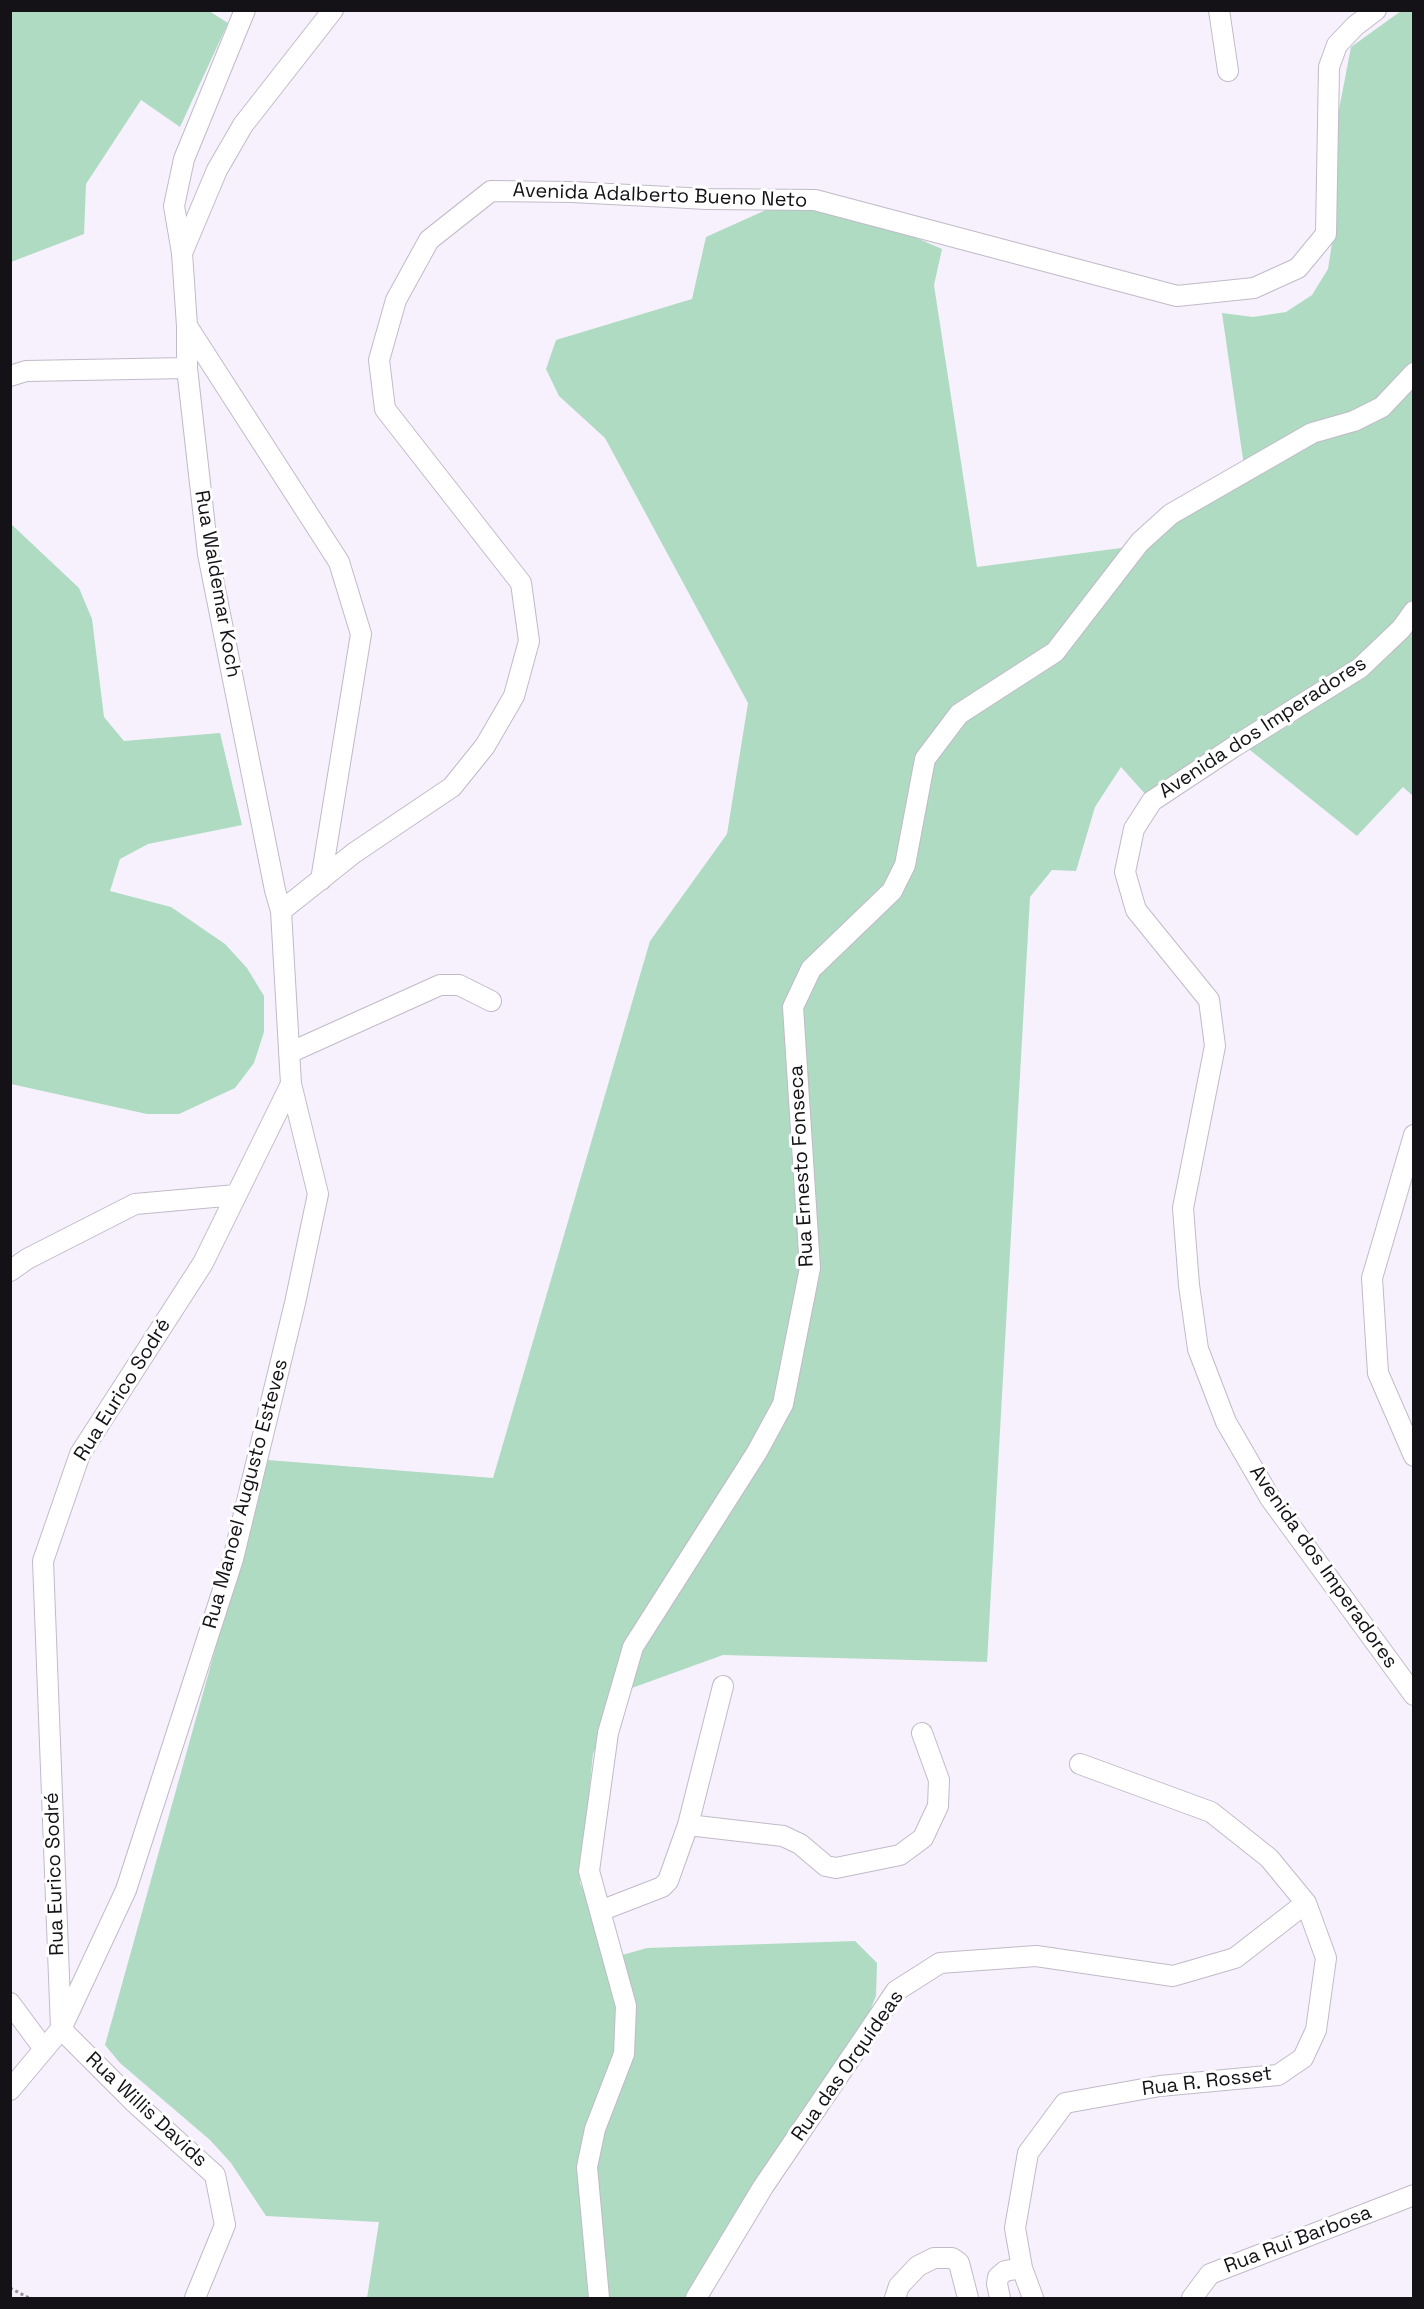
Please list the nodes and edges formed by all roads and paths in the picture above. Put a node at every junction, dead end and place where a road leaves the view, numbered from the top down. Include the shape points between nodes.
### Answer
1 (245, 10) edge
2 (333, 10) edge
3 (1219, 10) edge
4 (1376, 10) edge
5 (1228, 71) dead end
6 (182, 253) junction
7 (187, 326) junction
8 (187, 368) junction
9 (1413, 373) edge
10 (10, 376) edge
11 (1413, 611) edge
12 (321, 880) junction
13 (281, 911) junction
14 (491, 1001) dead end
15 (289, 1053) junction
16 (291, 1084) junction
17 (1413, 1136) edge
18 (236, 1195) junction
19 (10, 1271) edge
20 (1413, 1456) edge
21 (723, 1686) dead end
22 (1413, 1695) edge
23 (922, 1733) dead end
24 (1080, 1764) dead end
25 (688, 1825) junction
26 (1306, 1903) junction
27 (600, 1911) junction
28 (10, 2003) edge
29 (61, 2029) junction
30 (44, 2049) junction
31 (10, 2090) edge
32 (1413, 2195) edge
33 (1022, 2268) junction
34 (10, 2288) edge
35 (29, 2298) edge
36 (195, 2298) edge
37 (600, 2298) edge
38 (696, 2298) edge
39 (895, 2298) edge
40 (969, 2298) edge
41 (1000, 2298) edge
42 (1033, 2298) edge
43 (1192, 2298) edge

1 - 6 street, Rua Waldemar Koch via 184,159 174,206
2 - 6 street via 243,125 217,171
3 - 5 street
4 - 12 street, Avenida Adalberto Bueno Neto via 1337,45 1329,67 1326,234 1298,268 1254,288 1177,296 815,200 491,191 429,240 396,300 379,360 385,409 521,583 529,641 514,696 485,746 452,787
6 - 7 street, Rua Waldemar Koch
7 - 8 street, Rua Waldemar Koch
7 - 12 street via 339,562 361,634
8 - 10 street via 26,371
8 - 13 street, Rua Waldemar Koch via 208,554
9 - 27 street, Rua Ernesto Fonseca via 1382,407 1354,421 1312,433 1171,514 1140,542 1055,652 959,714 925,759 905,865 892,891 811,969 793,1008 810,1268 783,1404 757,1452 633,1647 608,1733 589,1871
11 - 22 street, Avenida dos Imperadores via 1401,630 1360,668 1152,801 1134,829 1125,872 1136,910 1209,1000 1215,1046 1183,1208 1198,1349 1226,1422 1270,1498
12 - 13 street, Avenida Adalberto Bueno Neto
13 - 15 street
14 - 15 street via 459,985 440,985
15 - 16 street
16 - 18 street, Rua Eurico Sodré
16 - 29 street, Rua Manoel Augusto Esteves via 318,1194 233,1559 126,1890
17 - 20 street via 1372,1278 1378,1372
18 - 19 street via 135,1204
18 - 29 street, Rua Eurico Sodré via 203,1263 80,1454 43,1561
21 - 25 street
23 - 25 street via 939,1780 938,1806 923,1838 900,1855 836,1868 826,1866 800,1844 783,1836
24 - 26 street, Rua R. Rosset via 1211,1812 1269,1858
25 - 27 street via 663,1887
26 - 33 street, Rua R. Rosset via 1326,1958 1316,2030 1303,2058 1278,2075 1160,2086 1065,2103 1028,2153 1015,2228
26 - 38 street, Rua das Orquídeas via 1235,1958 1173,1976 1035,1956 940,1963 922,1974 896,1991 763,2187
27 - 37 street, Rua Ernesto Fonseca via 626,2006 624,2054 595,2129 587,2167
28 - 30 street
29 - 30 street
29 - 36 street, Rua Willis Davids via 215,2175 225,2225
30 - 31 street
32 - 43 street, Rua Rui Barbosa via 1210,2274
33 - 41 street via 1005,2271 998,2277
33 - 42 street, Rua R. Rosset
34 - 35 path
39 - 40 street via 899,2286 918,2266 934,2258 952,2258 959,2263

